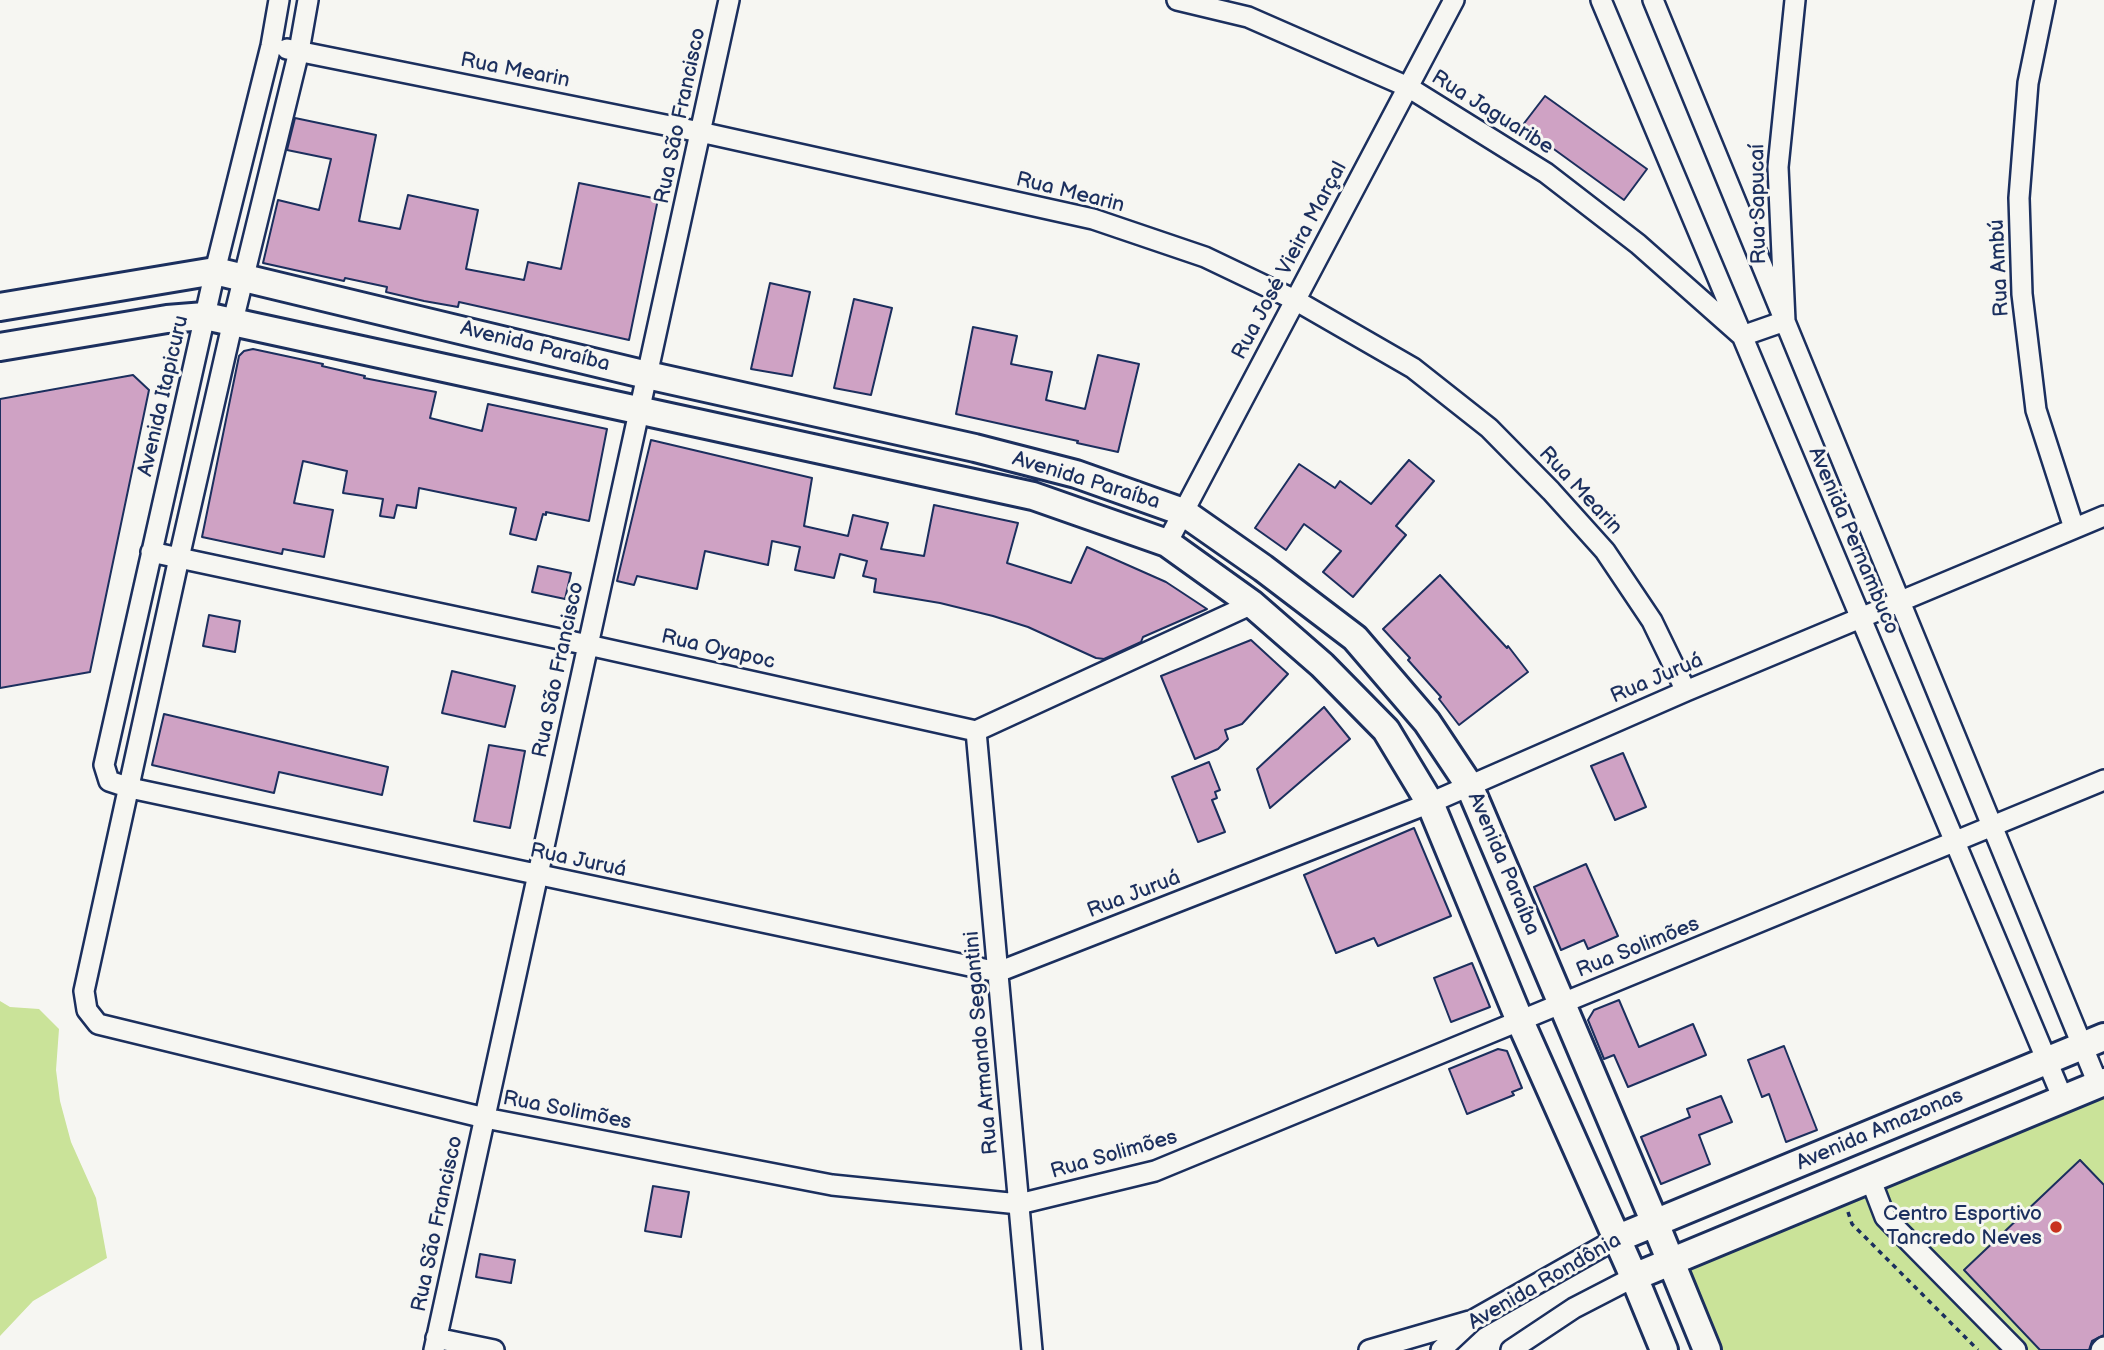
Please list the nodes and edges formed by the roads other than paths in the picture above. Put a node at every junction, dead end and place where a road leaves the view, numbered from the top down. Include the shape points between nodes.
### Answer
1 (279, 0) edge
2 (308, 0) edge
3 (729, 0) edge
4 (1177, 0) edge
5 (1454, 0) edge
6 (1601, 0) edge
7 (1653, 0) edge
8 (1795, 0) edge
9 (2045, 0) edge
10 (271, 46) junction
11 (299, 51) junction
12 (1408, 87) junction
13 (701, 132) junction
14 (215, 271) junction
15 (245, 276) junction
16 (1296, 300) junction
17 (0, 307) edge
18 (205, 316) junction
19 (233, 321) junction
20 (1785, 321) junction
21 (1742, 337) junction
22 (0, 347) edge
23 (648, 375) junction
24 (639, 411) junction
25 (941, 440) junction
26 (934, 474) junction
27 (1183, 512) junction
28 (2104, 516) edge
29 (2074, 528) junction
30 (1167, 543) junction
31 (151, 552) junction
32 (179, 558) junction
33 (1900, 602) junction
34 (1252, 604) junction
35 (1861, 618) junction
36 (588, 645) junction
37 (1686, 691) junction
38 (976, 731) junction
39 (2104, 780) edge
40 (1469, 785) junction
41 (130, 788) junction
42 (1430, 803) junction
43 (1992, 826) junction
44 (1955, 842) junction
45 (538, 876) junction
46 (998, 972) junction
47 (1563, 1004) junction
48 (1520, 1021) junction
49 (2093, 1041) edge
50 (2047, 1060) junction
51 (2101, 1083) edge
52 (2063, 1099) junction
53 (485, 1118) junction
54 (1870, 1178) junction
55 (1019, 1204) junction
56 (1655, 1223) junction
57 (1616, 1238) junction
58 (1670, 1261) junction
59 (1634, 1277) junction
60 (1473, 1320) junction
61 (435, 1344) edge
62 (494, 1350) edge
63 (1032, 1350) edge
64 (1369, 1350) edge
65 (1441, 1350) edge
66 (1511, 1350) edge
67 (1664, 1350) edge
68 (1707, 1350) edge
69 (2015, 1350) edge

1 - 10 street, Avenida Itapicuru
2 - 11 street
3 - 13 street, Rua São Francisco
4 - 12 street, Rua Jaguaribe via 1248,17
5 - 12 street, Rua José Vieira Marçal
6 - 21 street, Avenida Pernambuco
7 - 20 street, Avenida Pernambuco
8 - 20 street, Rua Sapucaí via 1778,167
9 - 29 street, Rua Ambú via 2028,83 2019,198 2022,294 2036,410
10 - 11 street, Rua Mearin
10 - 14 street, Avenida Itapicuru
11 - 13 street, Rua Mearin
11 - 15 street
12 - 16 street, Rua José Vieira Marçal
12 - 21 street, Rua Jaguaribe via 1546,173 1638,244
13 - 16 street, Rua Mearin via 1093,219 1205,257
13 - 23 street, Rua São Francisco
14 - 15 main road, Avenida Paraíba
14 - 17 main road, Avenida Paraíba
14 - 18 street, Avenida Itapicuru
15 - 19 street
15 - 23 main road, Avenida Paraíba
16 - 27 street, Rua José Vieira Marçal
16 - 37 street, Rua Mearin via 1413,368 1489,428 1605,551 1652,621
18 - 19 main road, Avenida Paraíba
18 - 22 main road, Avenida Paraíba
18 - 31 street, Avenida Itapicuru
19 - 24 main road, Avenida Paraíba
19 - 32 street
20 - 21 street
20 - 33 street, Avenida Pernambuco
21 - 35 street, Avenida Pernambuco
23 - 24 street, Rua São Francisco
23 - 25 main road, Avenida Paraíba
24 - 26 main road, Avenida Paraíba
24 - 36 street, Rua São Francisco
25 - 26 main road
25 - 27 main road, Avenida Paraíba via 1076,474
26 - 30 main road, Avenida Paraíba via 1033,496
27 - 30 street, Rua José Vieira Marçal
27 - 40 main road, Avenida Paraíba via 1355,638 1427,722
28 - 29 street, Rua Juruá
29 - 33 street, Rua Juruá
30 - 34 main road, Avenida Paraíba
31 - 32 street, Rua Oyapoc
31 - 41 street, Avenida Itapicuru via 104,765 109,780
32 - 36 street, Rua Oyapoc
32 - 41 street
33 - 35 street, Rua Juruá
33 - 43 street, Avenida Pernambuco
34 - 38 street
34 - 42 main road, Avenida Paraíba via 1322,665 1386,730
35 - 37 street, Rua Juruá
35 - 44 street, Avenida Pernambuco
36 - 38 street, Rua Oyapoc
36 - 45 street, Rua São Francisco
37 - 40 street, Rua Juruá
38 - 46 street, Rua Armando Segantini
39 - 43 street, Rua Solimões
40 - 42 street, Rua Juruá
40 - 47 main road, Avenida Paraíba
41 - 45 street, Rua Juruá
41 - 53 street, Rua Solimões via 84,991 87,1010 98,1024
42 - 46 street, Rua Juruá
42 - 48 main road, Avenida Paraíba
43 - 44 street, Rua Solimões
43 - 49 street, Avenida Pernambuco
44 - 47 street, Rua Solimões
44 - 50 street, Avenida Pernambuco
45 - 46 street, Rua Juruá
45 - 53 street, Rua São Francisco
46 - 55 street, Rua Armando Segantini
47 - 48 street, Rua Solimões
47 - 56 main road, Avenida Paraíba
48 - 55 street, Rua Solimões via 1155,1171
48 - 57 main road, Avenida Paraíba
49 - 50 main road, Avenida Amazonas
49 - 51 street, Avenida Pernambuco
50 - 52 street, Avenida Pernambuco
50 - 56 main road, Avenida Amazonas
51 - 52 main road, Avenida Amazonas
52 - 54 main road, Avenida Amazonas
53 - 55 street, Rua Solimões via 832,1185
53 - 61 street, Rua São Francisco
54 - 58 main road, Avenida Amazonas
54 - 69 street via 1885,1217
55 - 63 street, Rua Armando Segantini
56 - 57 main road, Avenida Rondônia
56 - 58 main road, Avenida Paraíba
57 - 59 main road, Avenida Paraíba
57 - 60 street, Avenida Rondônia
58 - 59 main road, Avenida Rondônia
58 - 68 main road, Avenida Paraíba
59 - 66 street, Avenida Rondônia via 1574,1308
59 - 67 main road, Avenida Paraíba
60 - 64 street
60 - 65 street, Avenida Rondônia
61 - 62 street

